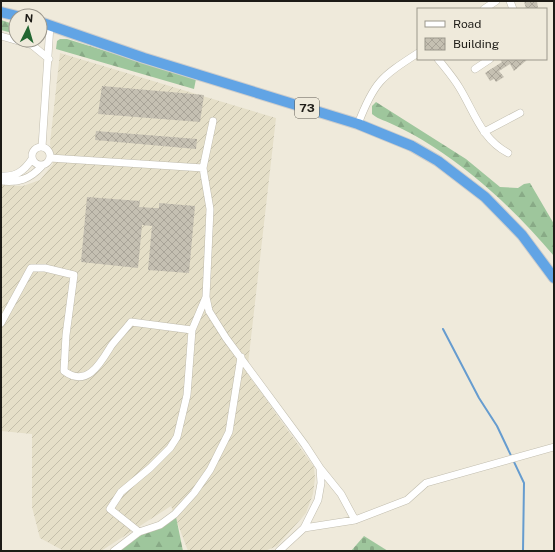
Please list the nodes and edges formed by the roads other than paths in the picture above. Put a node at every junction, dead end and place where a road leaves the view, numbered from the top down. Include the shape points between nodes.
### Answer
1 (496, 1) edge
2 (486, 8) edge
3 (48, 25) edge
4 (1, 36) edge
5 (48, 48) edge
6 (417, 54) edge
7 (49, 59) junction
8 (439, 60) edge
9 (488, 60) edge
10 (475, 68) dead end
11 (520, 114) dead end
12 (212, 121) dead end
13 (358, 124) junction
14 (484, 132) junction
15 (42, 147) junction
16 (508, 153) dead end
17 (50, 158) junction
18 (32, 159) junction
19 (42, 166) junction
20 (203, 168) junction
21 (1, 176) edge
22 (1, 181) edge
23 (538, 256) junction
24 (554, 278) edge
25 (554, 283) edge
26 (206, 297) junction
27 (1, 323) edge
28 (192, 330) junction
29 (241, 357) junction
30 (554, 447) edge
31 (320, 468) junction
32 (355, 520) junction
33 (304, 528) junction
34 (139, 532) junction
35 (114, 551) edge
36 (279, 551) edge

1 - 2 street
3 - 13 highway, 73 via 144,58
4 - 7 street via 32,45
5 - 7 street
6 - 13 street via 380,81 370,95
7 - 15 street
8 - 14 street via 458,86
9 - 10 street
11 - 14 street
12 - 20 street
13 - 23 highway, 73 via 412,146 449,169 505,217
14 - 16 street via 493,144
15 - 17 street via 49,152
15 - 18 street via 34,150
17 - 19 street via 47,164
17 - 20 street
18 - 19 street via 35,164
18 - 21 street via 26,168 17,174
19 - 22 street via 22,180
20 - 26 street via 210,209
23 - 24 highway, 73
23 - 25 highway, 73
26 - 28 street
26 - 29 street via 214,320
27 - 28 street via 31,268 44,268 74,275 64,364 64,371 70,375 82,377 93,371 131,322
28 - 34 street via 187,395 177,437 150,468 121,492 110,509
29 - 31 street
29 - 34 street via 229,432 210,470 175,514 160,525
30 - 32 street via 426,483 406,500
31 - 32 street via 341,494
31 - 33 street via 318,500
32 - 33 street
33 - 36 street
34 - 35 street

